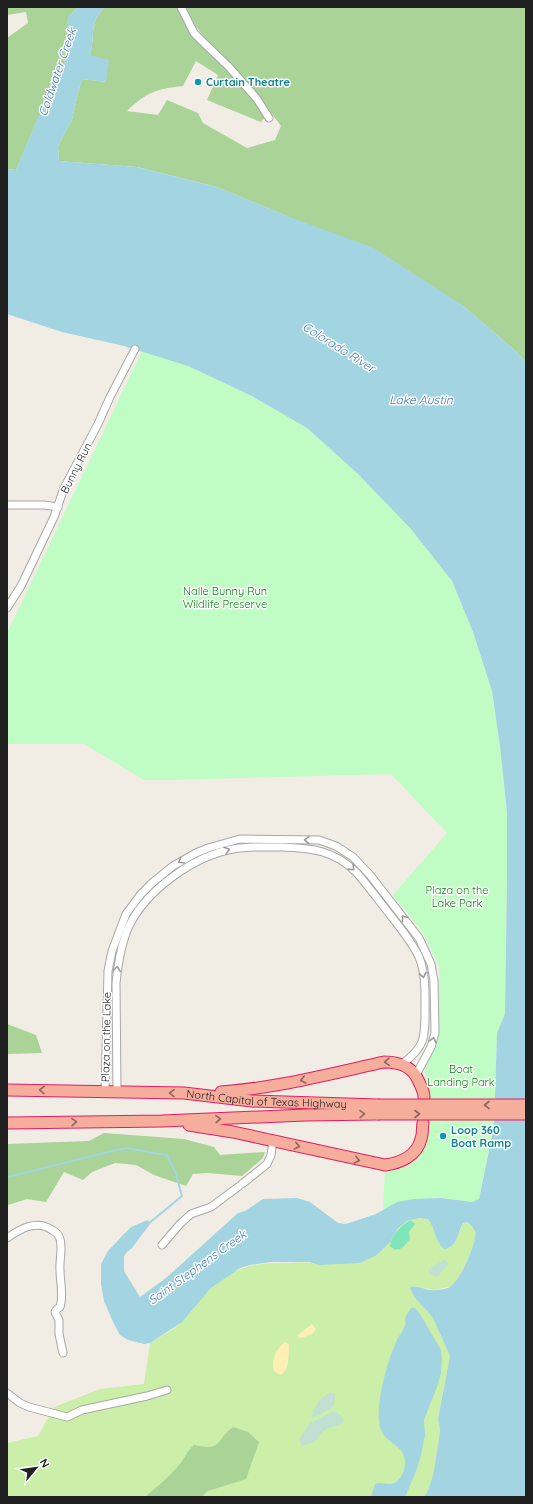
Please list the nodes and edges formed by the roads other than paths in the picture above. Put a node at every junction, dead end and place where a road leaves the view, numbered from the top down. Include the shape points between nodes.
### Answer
1 (181, 7) edge
2 (270, 118) dead end
3 (135, 349) dead end
4 (7, 505) edge
5 (58, 508) junction
6 (7, 608) edge
7 (263, 843) junction
8 (370, 875) junction
9 (363, 881) junction
10 (152, 883) junction
11 (158, 889) junction
12 (107, 982) junction
13 (116, 983) junction
14 (402, 1064) junction
15 (416, 1075) junction
16 (7, 1090) edge
17 (105, 1092) junction
18 (117, 1092) junction
19 (197, 1094) junction
20 (424, 1097) dead end
21 (526, 1105) edge
22 (378, 1109) junction
23 (526, 1114) edge
24 (162, 1121) junction
25 (7, 1123) edge
26 (423, 1123) dead end
27 (273, 1141) junction
28 (7, 1238) edge
29 (162, 1245) dead end
30 (63, 1353) dead end
31 (167, 1390) dead end
32 (7, 1393) edge

1 - 2 street via 194,33 229,67
3 - 5 street, Bunny Run via 64,488
4 - 5 street via 44,505
5 - 6 street, Bunny Run via 21,586
8 -> 7 street, Plaza on the Lake via 353,857 336,846 319,840
7 -> 9 street, Plaza on the Lake via 320,850 348,865
7 -> 10 street, Plaza on the Lake via 240,839 208,848 183,860
11 -> 7 street, Plaza on the Lake via 185,868 216,854
8 - 9 street
15 -> 8 street, Plaza on the Lake via 434,1040 433,973 419,938
9 -> 14 street, Plaza on the Lake via 413,946 423,973 426,988 424,1040
10 - 11 street
10 - 12 street, Plaza on the Lake via 126,914 112,951
13 -> 11 street, Plaza on the Lake via 117,966 130,924
12 - 13 street, Plaza on the Lake
12 - 17 street, Plaza on the Lake
13 - 18 street, Plaza on the Lake
14 - 15 highway
14 -> 19 highway via 384,1062 295,1082 241,1091
15 - 20 highway
17 -> 16 highway, North Capital of Texas Highway
17 - 18 highway, North Capital of Texas Highway
19 -> 18 highway, North Capital of Texas Highway
19 - 22 highway, North Capital of Texas Highway via 252,1101
21 -> 22 highway, North Capital of Texas Highway, bridge
22 -> 23 highway, North Capital of Texas Highway, bridge
24 -> 22 highway, North Capital of Texas Highway
25 -> 24 highway, North Capital of Texas Highway
24 - 27 highway
27 -> 26 highway via 378,1164 391,1164 404,1161 418,1146 422,1138
27 - 29 street via 267,1164 210,1207 191,1214
28 - 30 street via 18,1230 33,1225 49,1228 57,1233 60,1240 62,1300 60,1308 55,1312 59,1320
31 - 32 street via 82,1410 67,1417 29,1407

